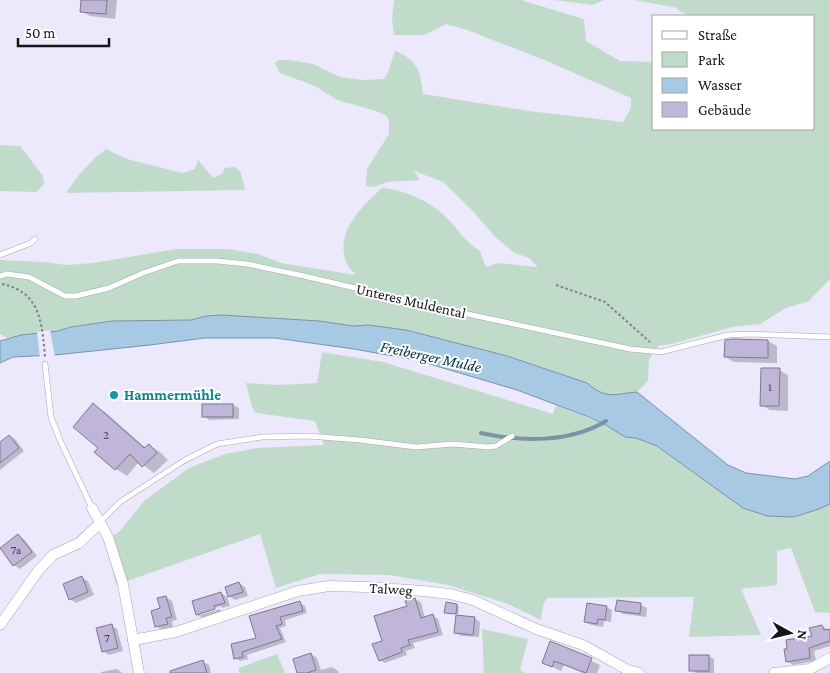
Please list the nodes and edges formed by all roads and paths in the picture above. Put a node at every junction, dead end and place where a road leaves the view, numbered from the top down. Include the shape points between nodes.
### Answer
1 (35, 239) dead end
2 (0, 255) edge
3 (0, 276) edge
4 (0, 284) edge
5 (556, 285) dead end
6 (830, 337) edge
7 (661, 352) junction
8 (45, 364) joint
9 (512, 436) dead end
10 (92, 508) joint
11 (99, 524) junction
12 (0, 624) edge
13 (133, 640) junction
14 (830, 658) edge
15 (810, 671) edge
16 (139, 673) edge
17 (639, 673) edge
18 (774, 673) edge

1 - 2 lane
3 - 7 lane, Unteres Muldental via 28,277 65,296 76,296 108,288 178,261 239,263 630,349
4 - 8 path via 12,286 25,294 38,312
5 - 7 path via 605,302
6 - 7 lane, Unteres Muldental via 728,335
8 - 10 lane via 51,416
9 - 11 lane via 496,446 454,444 416,447 308,436 262,437 217,444 185,460 120,502
10 - 11 street
11 - 12 street via 79,543 53,554
11 - 13 street via 115,556
13 - 16 street
13 - 17 street, Talweg via 176,632 298,590 329,586 366,587 450,594 473,600 583,645
14 - 15 street
15 - 18 street

